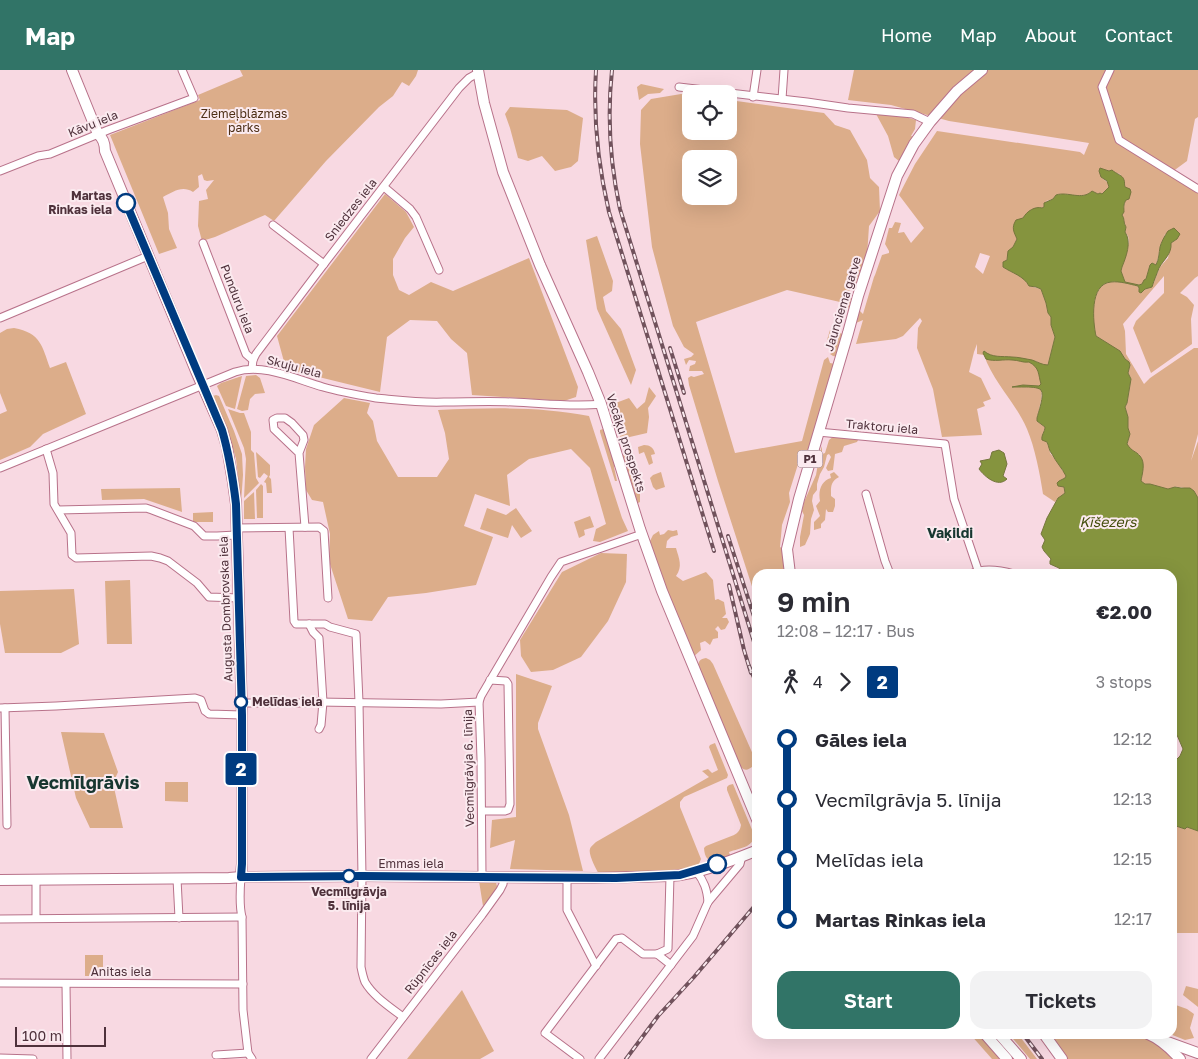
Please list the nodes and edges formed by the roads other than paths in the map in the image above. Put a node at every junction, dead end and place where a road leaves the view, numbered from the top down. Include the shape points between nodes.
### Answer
1 (72, 70) edge
2 (182, 70) edge
3 (757, 70) edge
4 (784, 70) edge
5 (982, 70) edge
6 (1110, 70) edge
7 (478, 71) edge
8 (679, 87) dead end
9 (753, 97) junction
10 (782, 99) junction
11 (930, 122) junction
12 (98, 134) junction
13 (0, 171) edge
14 (384, 187) junction
15 (1198, 189) edge
16 (273, 225) dead end
17 (203, 244) dead end
18 (148, 256) junction
19 (324, 264) junction
20 (439, 270) dead end
21 (0, 318) edge
22 (253, 360) junction
23 (252, 368) junction
24 (202, 385) junction
25 (600, 404) junction
26 (818, 432) junction
27 (46, 449) junction
28 (299, 453) junction
29 (0, 468) edge
30 (866, 494) dead end
31 (58, 510) junction
32 (305, 527) junction
33 (289, 528) junction
34 (236, 532) junction
35 (642, 534) junction
36 (789, 569) edge
37 (888, 569) edge
38 (973, 569) edge
39 (238, 598) junction
40 (328, 598) dead end
41 (309, 624) junction
42 (490, 680) junction
43 (321, 702) junction
44 (360, 702) junction
45 (479, 702) junction
46 (241, 703) junction
47 (307, 703) dead end
48 (3, 708) edge
49 (242, 715) junction
50 (319, 729) dead end
51 (752, 808) edge
52 (482, 811) junction
53 (7, 825) dead end
54 (752, 852) edge
55 (742, 856) junction
56 (696, 871) junction
57 (362, 876) junction
58 (482, 876) junction
59 (670, 876) junction
60 (241, 877) junction
61 (504, 877) junction
62 (567, 878) junction
63 (178, 879) junction
64 (0, 880) edge
65 (36, 880) junction
66 (708, 902) junction
67 (242, 917) junction
68 (36, 918) junction
69 (179, 918) junction
70 (0, 919) edge
71 (657, 954) junction
72 (671, 965) junction
73 (596, 966) junction
74 (0, 983) edge
75 (66, 984) junction
76 (243, 984) junction
77 (403, 1017) junction
78 (989, 1039) edge
79 (1003, 1039) edge
80 (1048, 1039) edge
81 (1157, 1039) edge
82 (1161, 1039) edge
83 (216, 1054) dead end
84 (1198, 1054) edge
85 (250, 1056) edge
86 (0, 1058) edge
87 (33, 1059) edge
88 (67, 1059) edge
89 (371, 1059) edge
90 (580, 1059) edge
91 (599, 1059) edge
92 (1007, 1059) edge
93 (1021, 1059) edge
94 (1062, 1059) edge
95 (1180, 1059) edge

1 - 12 main road, Augusta Dombrovska iela
2 - 12 street, Kāvu iela via 194,98
3 - 9 street
4 - 10 street
5 - 11 main road, Jaunciema gatve / P1 via 957,90
6 - 15 street via 1102,87 1119,140
7 - 14 street, Sniedzes iela via 459,88
7 - 25 main road, Vecāķu prospekts via 502,172
8 - 9 street
9 - 10 street
10 - 11 street via 913,114
11 - 26 main road, Jaunciema gatve / P1 via 897,176
12 - 13 street, Kāvu iela
12 - 18 main road, Augusta Dombrovska iela via 100,147 105,150
14 - 19 street, Sniedzes iela
14 - 20 street via 413,213
16 - 19 street
17 - 22 street, Punduru iela via 246,354
18 - 21 street
18 - 24 main road, Augusta Dombrovska iela
19 - 22 street, Sniedzes iela
22 - 23 street, Sniedzes iela
23 - 24 street, Skuju iela
23 - 25 street, Skuju iela via 344,392 400,400
24 - 27 street, Skuju iela
24 - 34 main road, Augusta Dombrovska iela via 227,447 235,496
25 - 35 main road, Vecāķu prospekts
26 - 36 main road, Jaunciema gatve / P1 via 787,549
26 - 38 street, Traktoru iela via 945,444 954,499
27 - 29 street, Skuju iela
27 - 31 street via 53,473 54,504
28 - 28 street via 274,429 273,420 285,418 303,435
28 - 32 street
30 - 37 street
31 - 34 street via 146,508 194,526 204,536
31 - 39 street via 72,533 72,555 76,558 160,558 197,583 209,597
32 - 33 street
32 - 40 street via 319,527 324,531
33 - 34 street
33 - 41 street via 294,621 296,624
34 - 39 main road, Augusta Dombrovska iela
35 - 42 street, Vecmīlgrāvja 6. līnija via 561,562
35 - 51 main road, Vecāķu prospekts via 666,601
39 - 46 main road, Augusta Dombrovska iela
41 - 43 street via 319,638
41 - 44 street via 325,624 356,634
42 - 45 street, Vecmīlgrāvja 6. līnija
42 - 52 street via 508,684 510,804 505,811
43 - 44 street
43 - 50 street
44 - 45 street
44 - 57 street
45 - 52 street, Vecmīlgrāvja 6. līnija
46 - 47 street
46 - 49 main road, Augusta Dombrovska iela
48 - 49 street via 195,698 201,700 208,714
48 - 53 street
49 - 60 main road, Augusta Dombrovska iela
52 - 58 street, Vecmīlgrāvja 6. līnija
54 - 55 main road, Emmas iela
55 - 56 main road, Emmas iela
55 - 66 street via 740,864
56 - 59 main road, Emmas iela
56 - 66 street via 707,888
57 - 58 main road, Emmas iela
57 - 60 main road, Emmas iela
57 - 77 street via 361,966 364,980
58 - 61 main road, Emmas iela
59 - 62 main road, Emmas iela
59 - 71 street via 668,949
60 - 63 main road, Emmas iela
60 - 67 street, Augusta Dombrovska iela
61 - 62 main road, Emmas iela
61 - 77 street, Rūpnīcas iela via 500,890
62 - 73 street via 567,910
63 - 65 main road, Emmas iela
63 - 69 street
64 - 65 main road, Emmas iela
65 - 68 street
66 - 72 street via 693,936
67 - 69 street
67 - 76 street, Augusta Dombrovska iela
68 - 69 street
68 - 70 street
71 - 72 street
71 - 73 street via 643,954 622,938 616,939
72 - 91 street
73 - 90 street via 545,1033
74 - 75 street, Anitas iela
75 - 76 street, Anitas iela
75 - 88 street
76 - 85 street, Augusta Dombrovska iela via 243,1010
77 - 89 street, Rūpnīcas iela
78 - 92 main road
79 - 93 main road
80 - 94 main road
81 - 95 main road
82 - 84 main road
83 - 85 street
86 - 87 street

